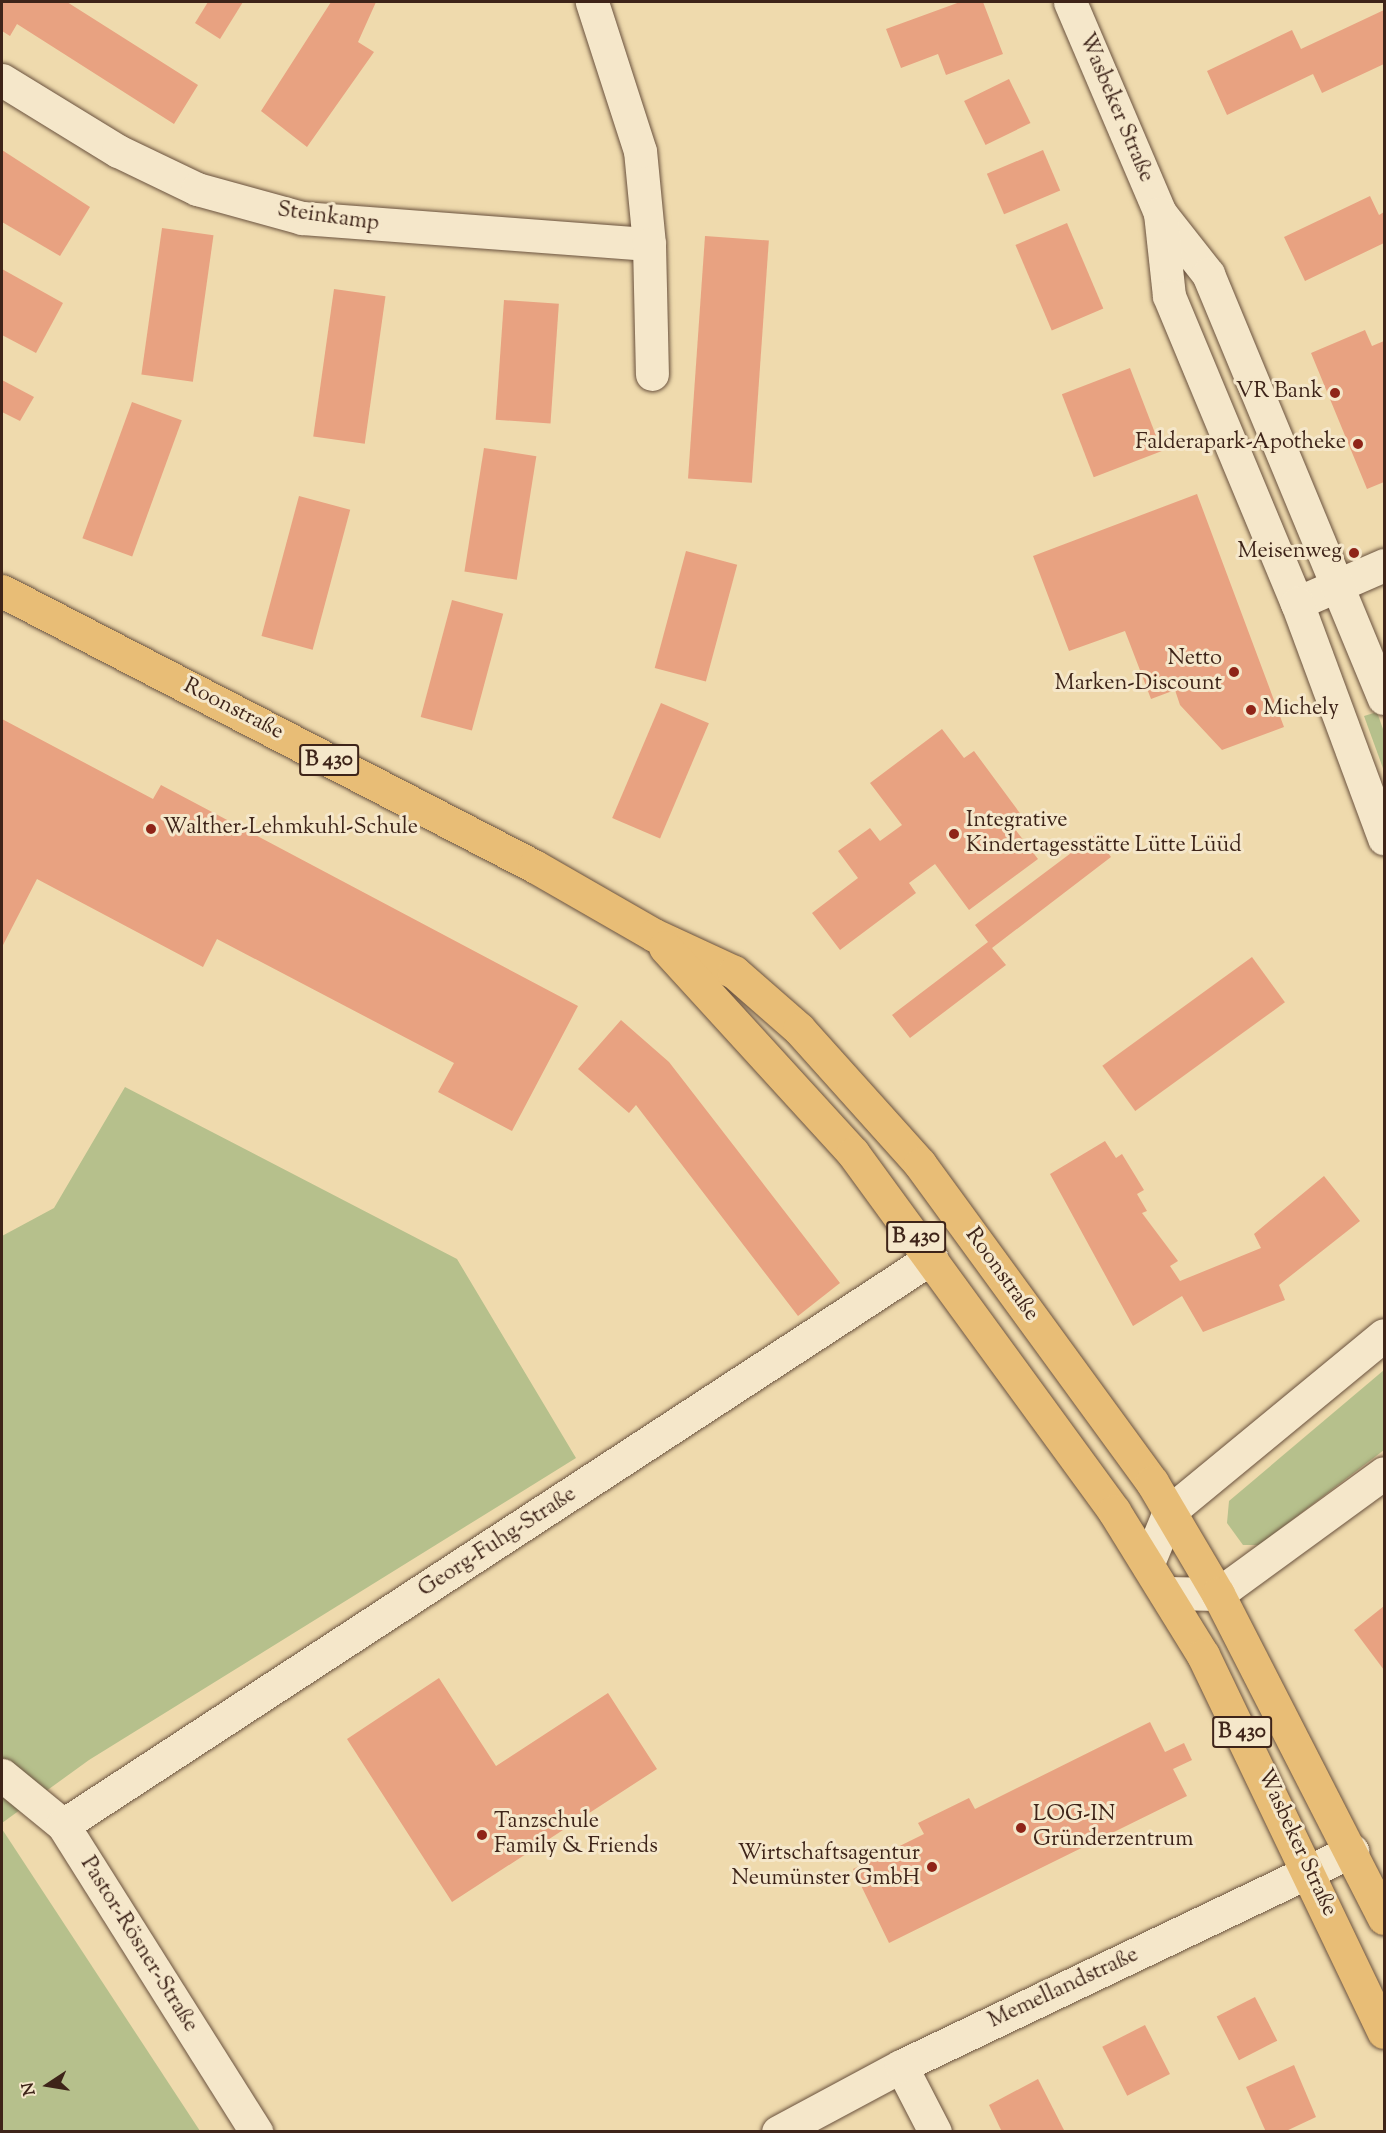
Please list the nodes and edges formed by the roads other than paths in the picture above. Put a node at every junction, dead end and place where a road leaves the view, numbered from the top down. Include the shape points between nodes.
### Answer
1 (592, 2) edge
2 (1070, 2) edge
3 (2, 80) edge
4 (1160, 213) junction
5 (650, 244) junction
6 (652, 374) dead end
7 (1384, 565) edge
8 (1338, 586) junction
9 (2, 591) edge
10 (1297, 603) junction
11 (1384, 698) edge
12 (1384, 838) edge
13 (654, 935) junction
14 (931, 1258) junction
15 (1384, 1335) edge
16 (1384, 1473) edge
17 (1169, 1512) junction
18 (1148, 1563) junction
19 (1167, 1593) junction
20 (1218, 1594) junction
21 (2, 1775) edge
22 (63, 1825) junction
23 (1352, 1851) junction
24 (1311, 1874) junction
25 (1384, 1918) edge
26 (1384, 2032) edge
27 (901, 2066) junction
28 (256, 2132) edge
29 (778, 2132) edge
30 (935, 2132) edge

1 - 5 street via 640,151
2 - 4 street, Wasbeker Straße
3 - 5 street, Steinkamp via 118,151 197,189 302,218
4 - 8 street, Wasbeker Straße via 1208,274
4 - 10 street, Wasbeker Straße via 1169,296
5 - 6 street
7 - 8 street
8 - 10 street
8 - 11 street, Wasbeker Straße
9 - 13 main road, Roonstraße / B 430 via 534,866
10 - 12 street, Wasbeker Straße
13 - 14 main road, Roonstraße / B 430 via 853,1153
13 - 17 main road, Roonstraße / B 430 via 734,972 799,1029 920,1164
14 - 18 main road, Roonstraße / B 430
14 - 22 street, Georg-Fuhg-Straße
15 - 17 street
16 - 20 street
17 - 18 street
17 - 20 main road, Roonstraße / B 430
18 - 19 main road, Wasbeker Straße / B 430
19 - 20 street
19 - 24 main road, Wasbeker Straße / B 430
20 - 23 main road, Wasbeker Straße / B 430
21 - 22 street, Pastor-Rösner-Straße
22 - 28 street, Pastor-Rösner-Straße
23 - 24 street, Memellandstraße
23 - 25 main road, Wasbeker Straße / B 430
24 - 26 main road, Wasbeker Straße / B 430
24 - 27 street, Memellandstraße
27 - 29 street, Memellandstraße
27 - 30 street

